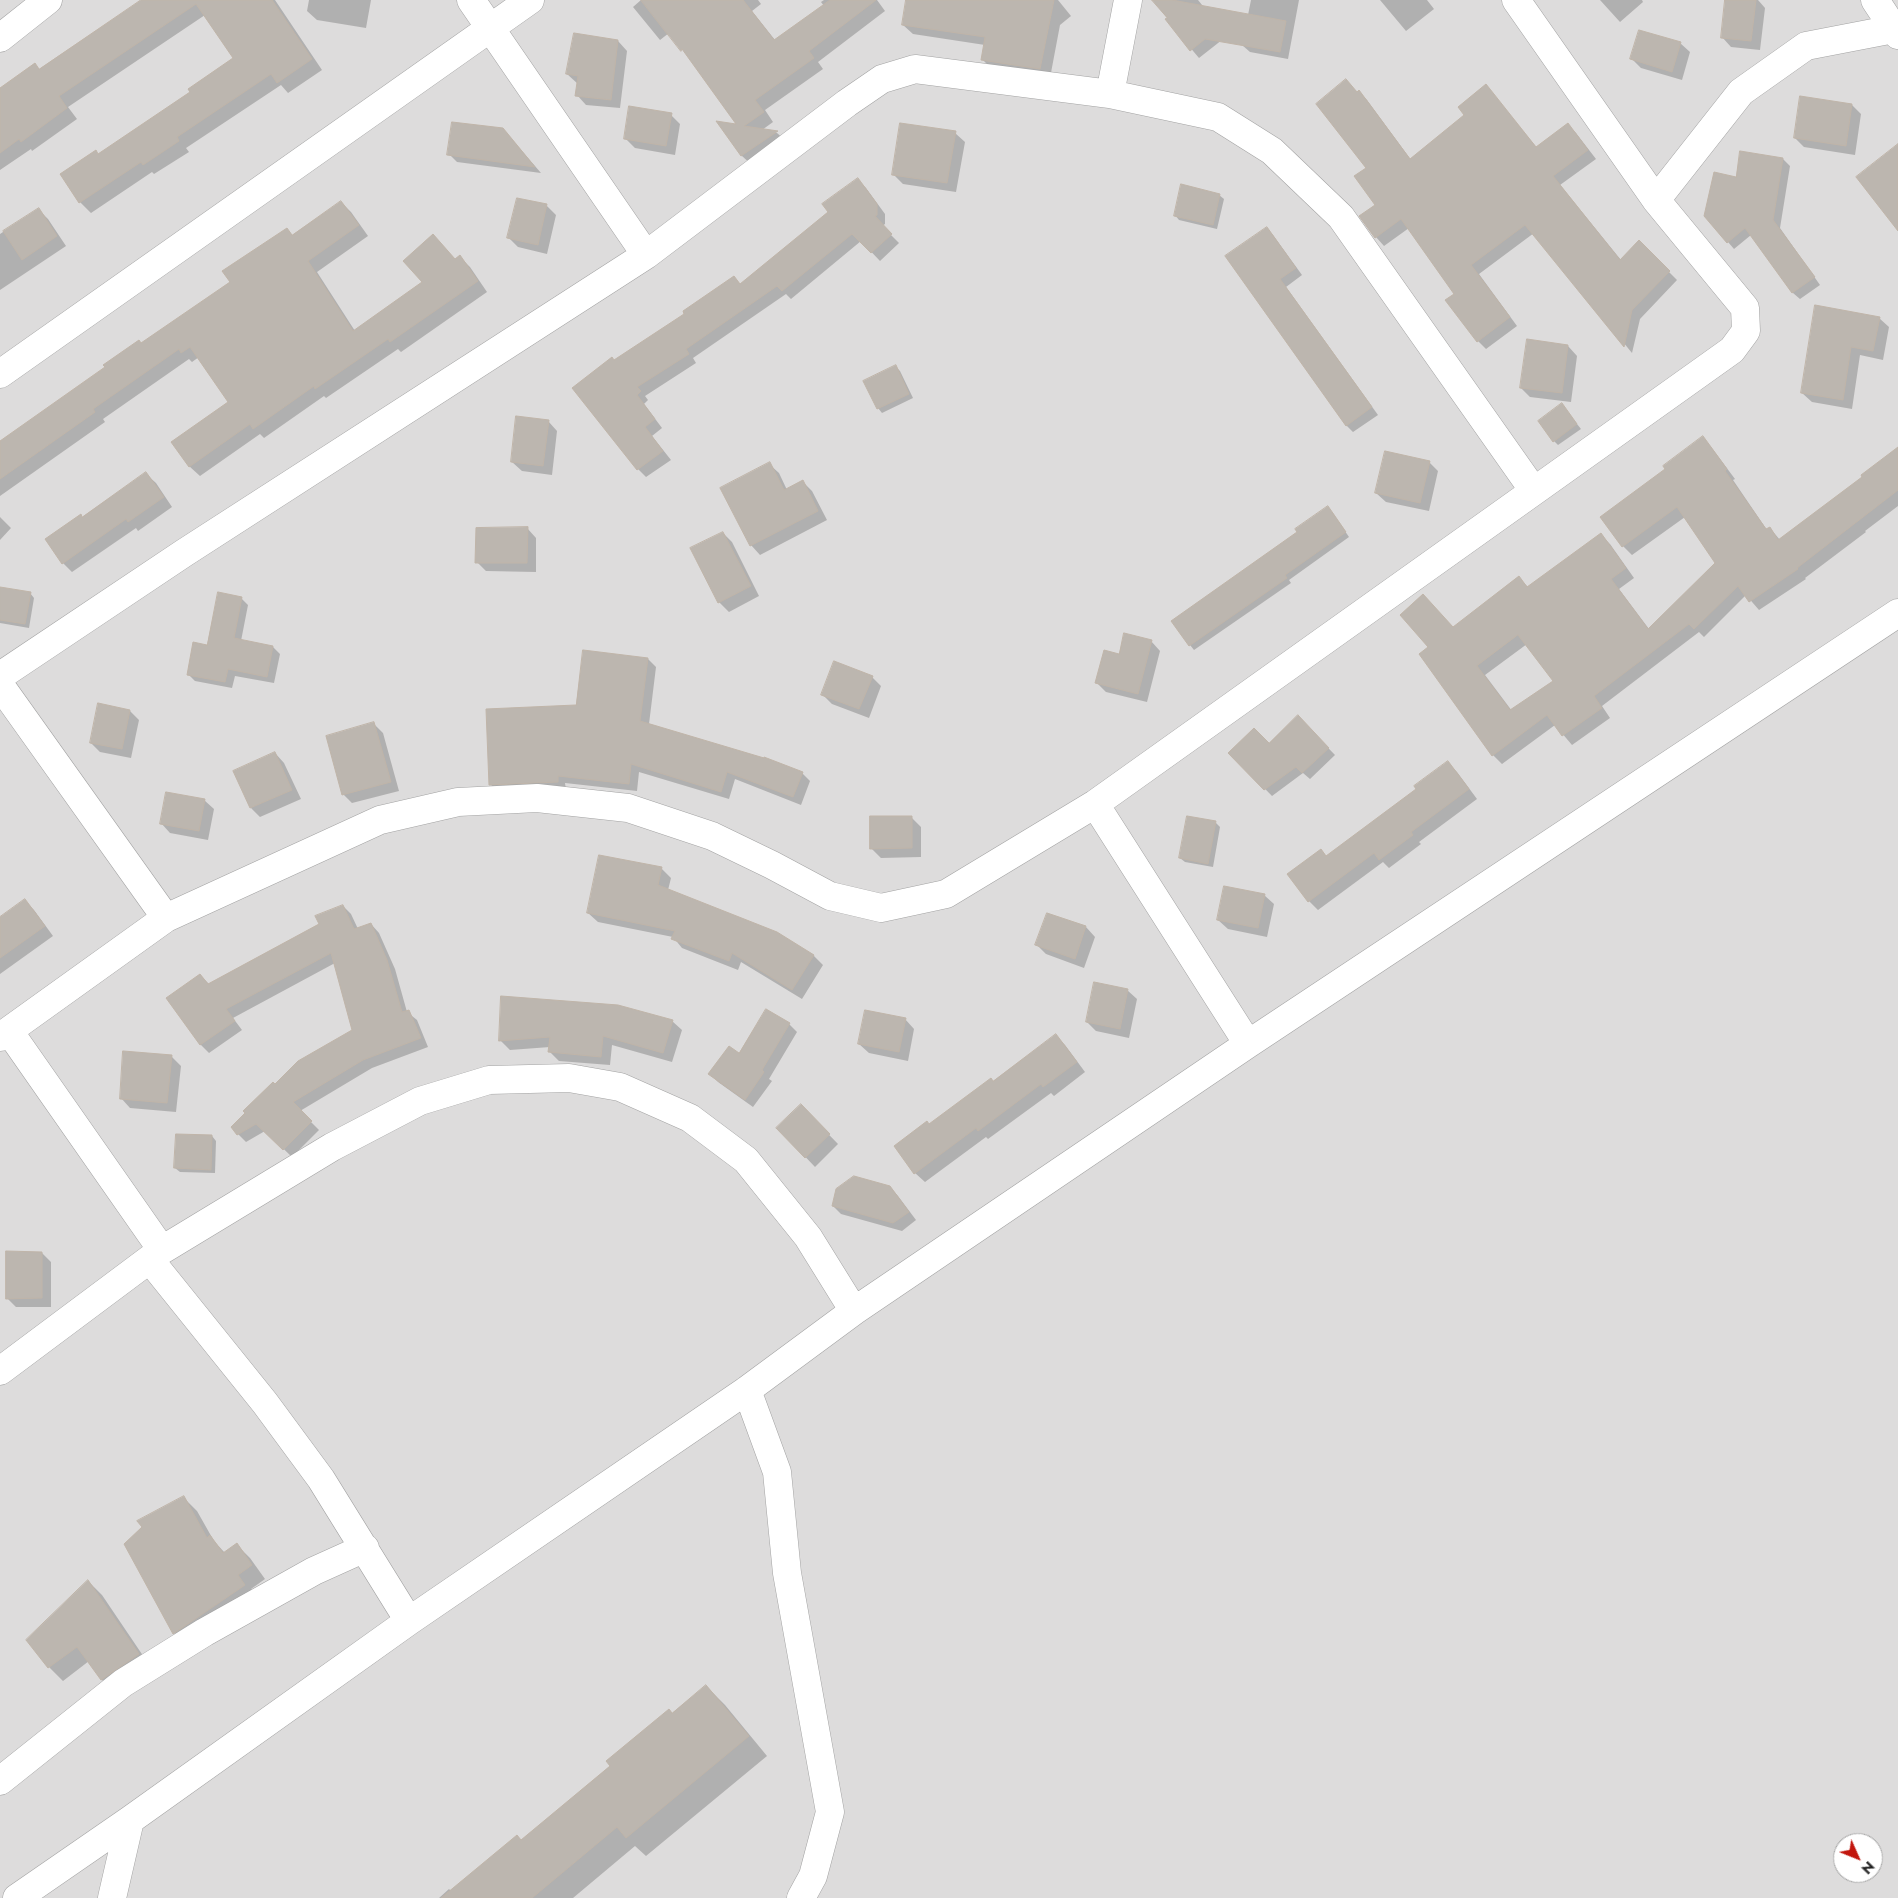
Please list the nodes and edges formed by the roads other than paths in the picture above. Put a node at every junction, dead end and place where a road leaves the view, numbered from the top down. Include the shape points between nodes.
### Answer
1 (48, 0) edge
2 (471, 0) edge
3 (530, 0) edge
4 (1128, 0) edge
5 (1516, 0) edge
6 (1875, 0) edge
7 (490, 28) junction
8 (1896, 32) edge
9 (0, 38) edge
10 (1110, 94) junction
11 (1656, 200) junction
12 (646, 255) junction
13 (0, 374) edge
14 (1534, 491) junction
15 (1898, 613) edge
16 (0, 676) edge
17 (0, 685) edge
18 (1095, 804) junction
19 (166, 918) junction
20 (4, 1034) edge
21 (1248, 1044) junction
22 (156, 1255) junction
23 (854, 1311) junction
24 (0, 1372) edge
25 (747, 1390) junction
26 (365, 1548) junction
27 (409, 1621) junction
28 (0, 1781) edge
29 (130, 1820) junction
30 (17, 1898) edge
31 (112, 1898) edge
32 (802, 1898) edge

1 - 9 street
2 - 7 street
3 - 7 street
4 - 10 street
5 - 11 street
6 - 8 street
7 - 12 street
7 - 13 street
8 - 11 street via 1806,46 1741,92
10 - 12 street via 915,69 882,79
10 - 14 street via 1218,117 1272,151 1341,217
11 - 14 street via 1745,308 1746,331 1732,350
12 - 16 street via 184,552
14 - 18 street
15 - 21 street
17 - 19 street
18 - 19 street via 946,894 881,908 830,896 712,836 628,808 537,798 458,802 380,820
18 - 21 street
19 - 20 street
20 - 22 street
21 - 23 street
22 - 23 street via 332,1148 420,1101 489,1080 569,1078 620,1087 690,1118 746,1160 808,1237
22 - 24 street
22 - 26 street via 321,1479
23 - 25 street
25 - 27 street
25 - 32 street via 777,1472 787,1573 830,1812 813,1876
26 - 27 street
26 - 28 street via 305,1576 205,1632 123,1684
27 - 29 street
29 - 30 street
29 - 31 street

